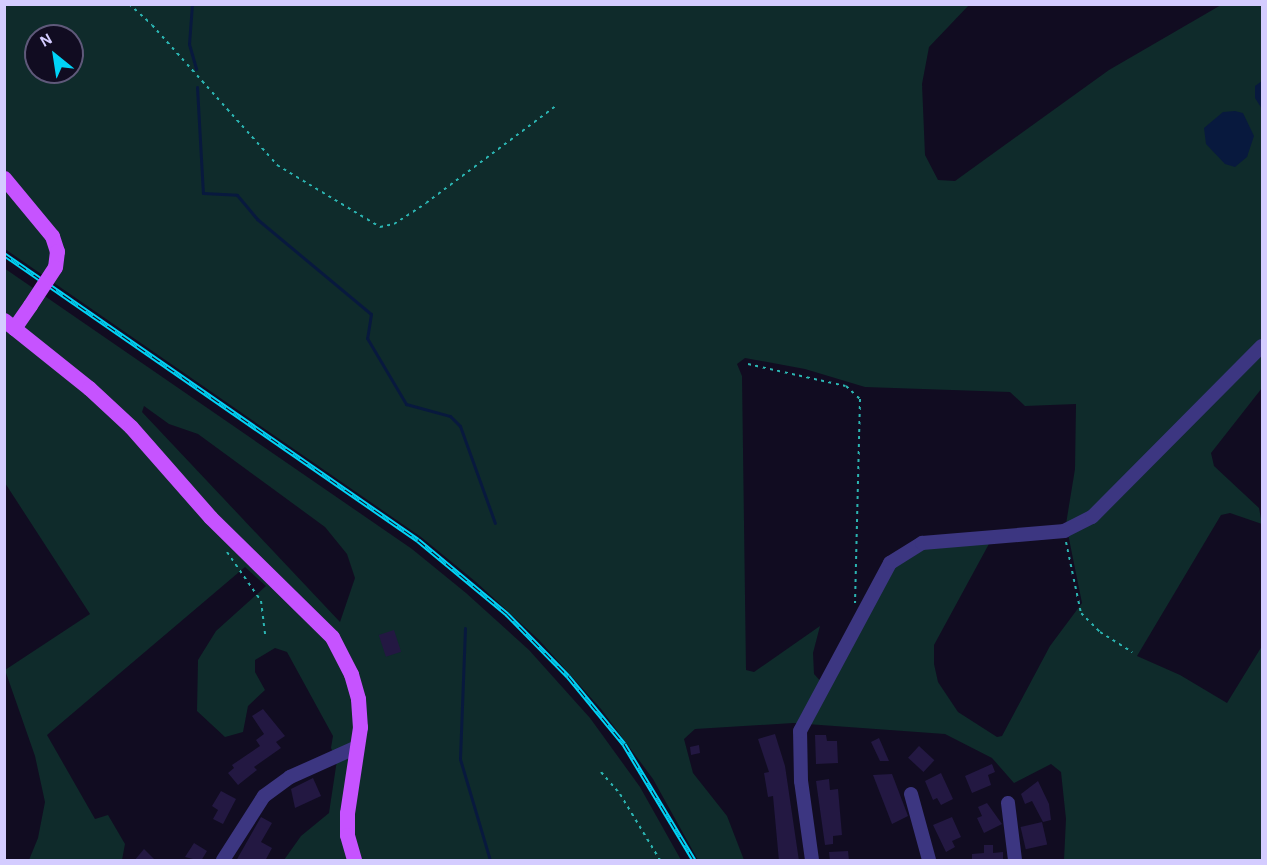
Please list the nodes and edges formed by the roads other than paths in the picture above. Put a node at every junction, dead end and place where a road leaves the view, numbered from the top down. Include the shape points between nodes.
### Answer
1 (4, 178) edge
2 (9, 324) edge
3 (1263, 346) edge
4 (357, 747) junction
5 (911, 794) dead end
6 (1008, 802) dead end
7 (223, 861) edge
8 (354, 861) edge
9 (812, 861) edge
10 (929, 861) edge
11 (1015, 861) edge

1 - 2 main road, bridge via 52,236 57,251 55,267 30,305
2 - 4 main road via 131,427 225,531 319,621 332,637 351,675 359,708
3 - 9 street via 1092,518 1064,531 934,540 908,548 890,563 805,718 799,752
4 - 7 street via 290,777 264,796
4 - 8 main road via 347,813 347,835
5 - 10 street
6 - 11 street

